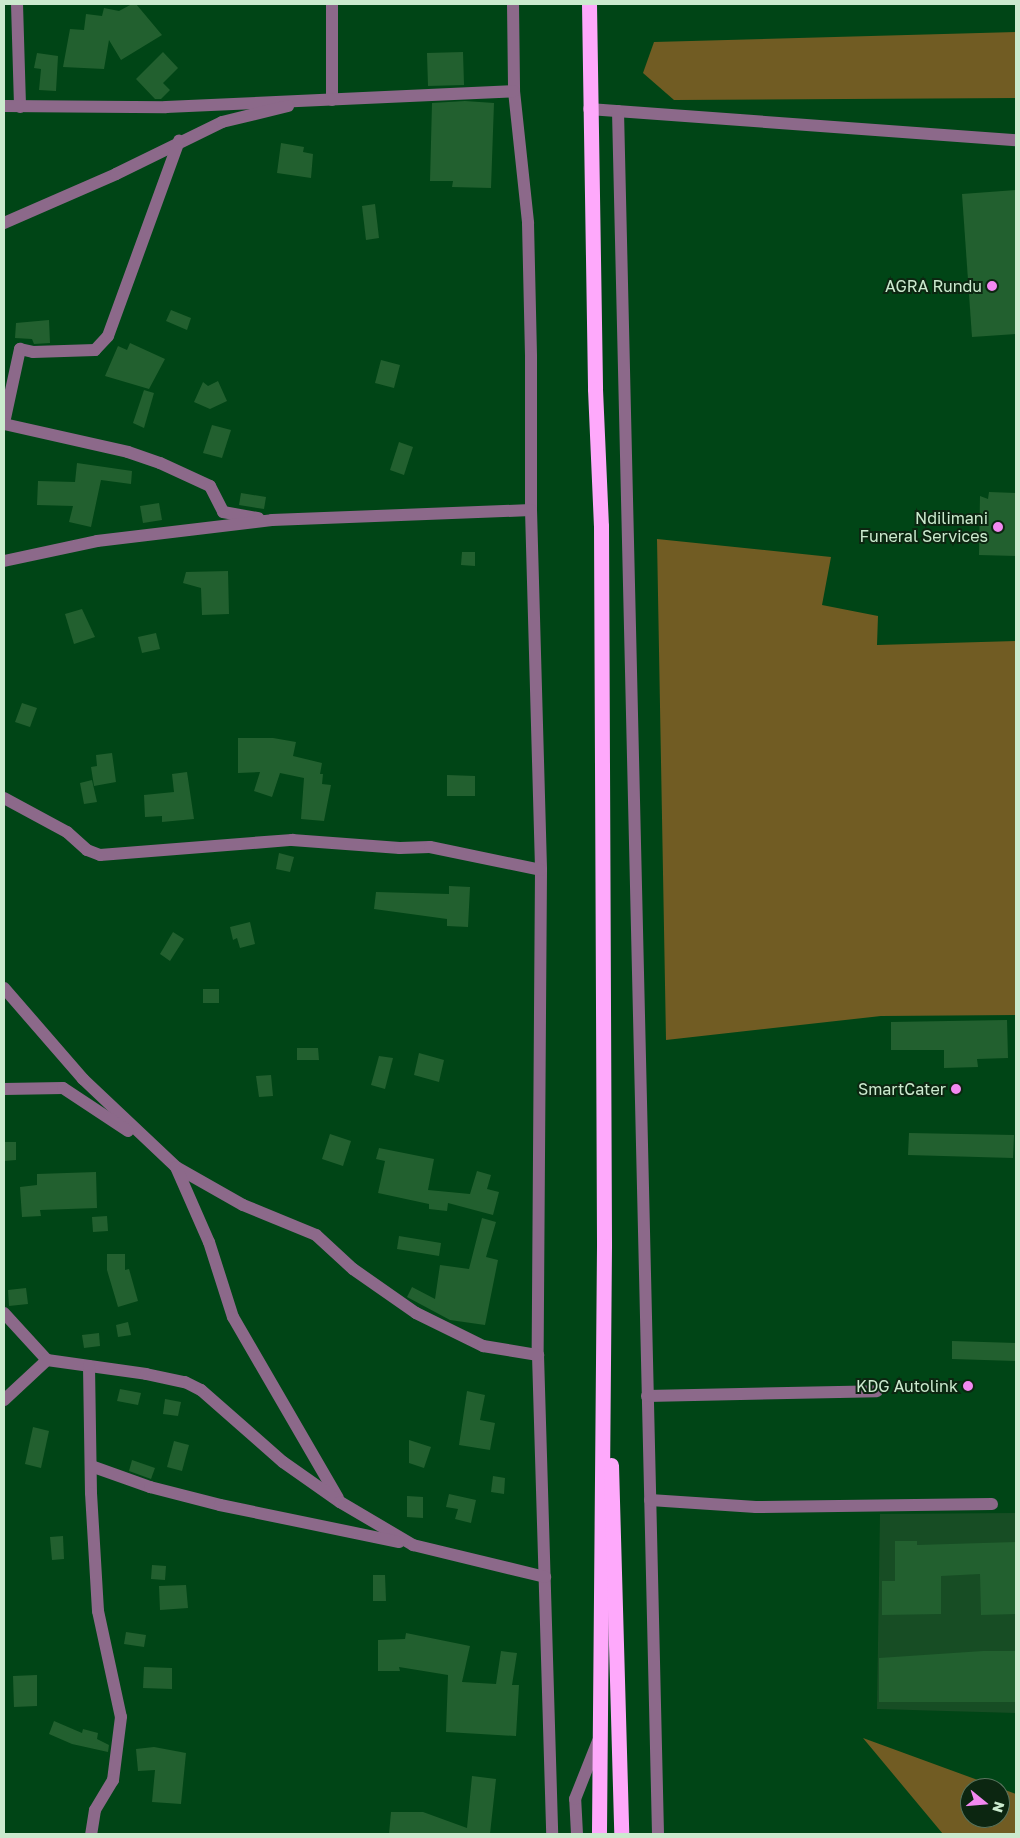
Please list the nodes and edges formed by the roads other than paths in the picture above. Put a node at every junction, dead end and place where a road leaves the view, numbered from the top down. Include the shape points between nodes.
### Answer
1 (18, 4) edge
2 (332, 4) edge
3 (512, 4) edge
4 (589, 4) edge
5 (514, 91) junction
6 (310, 100) junction
7 (332, 100) junction
8 (4, 106) edge
9 (20, 107) junction
10 (589, 109) junction
11 (618, 111) junction
12 (1016, 140) edge
13 (179, 141) junction
14 (4, 223) edge
15 (4, 424) edge
16 (531, 510) junction
17 (272, 520) junction
18 (4, 561) edge
19 (4, 798) edge
20 (541, 870) junction
21 (4, 988) edge
22 (4, 1089) edge
23 (150, 1144) junction
24 (176, 1167) junction
25 (604, 1246) junction
26 (4, 1313) edge
27 (538, 1355) junction
28 (47, 1360) junction
29 (89, 1366) junction
30 (877, 1391) dead end
31 (647, 1396) junction
32 (4, 1400) edge
33 (91, 1466) junction
34 (650, 1500) junction
35 (340, 1502) junction
36 (992, 1504) dead end
37 (412, 1545) junction
38 (545, 1577) junction
39 (598, 1740) junction
40 (90, 1834) edge
41 (552, 1834) edge
42 (576, 1834) edge
43 (599, 1834) edge
44 (621, 1834) edge
45 (658, 1834) edge

1 - 9 street
2 - 7 street
3 - 5 street
4 - 10 highway
5 - 7 street
5 - 16 street via 528,223
6 - 7 street
6 - 9 street via 166,107
6 - 13 street via 231,118
8 - 9 street
10 - 11 street
10 - 25 highway via 601,526
11 - 12 street
11 - 31 street
13 - 14 street via 116,174
13 - 15 street via 108,336 96,350 33,352 20,349
15 - 17 street via 128,452 210,486 224,512
16 - 17 street
16 - 20 street
17 - 18 street via 97,541
19 - 20 street via 67,832 87,850 100,855 292,840 400,848 430,847
20 - 27 street
21 - 23 street via 83,1079
22 - 23 street via 63,1088
23 - 24 street
24 - 27 street via 244,1205 316,1235 354,1269 416,1313 483,1346
24 - 35 street via 209,1242 233,1317
25 - 39 highway
25 - 44 highway
26 - 28 street
27 - 38 street
28 - 29 street
28 - 32 street
29 - 33 street
29 - 35 street via 185,1382 201,1390 283,1462
30 - 31 street
31 - 34 street
33 - 37 street via 150,1487 220,1505
33 - 40 street via 98,1611 121,1717 113,1780 96,1810
34 - 36 street via 756,1507
34 - 45 street
35 - 37 street
37 - 38 street
38 - 41 street
39 - 42 street via 575,1799
39 - 43 highway

